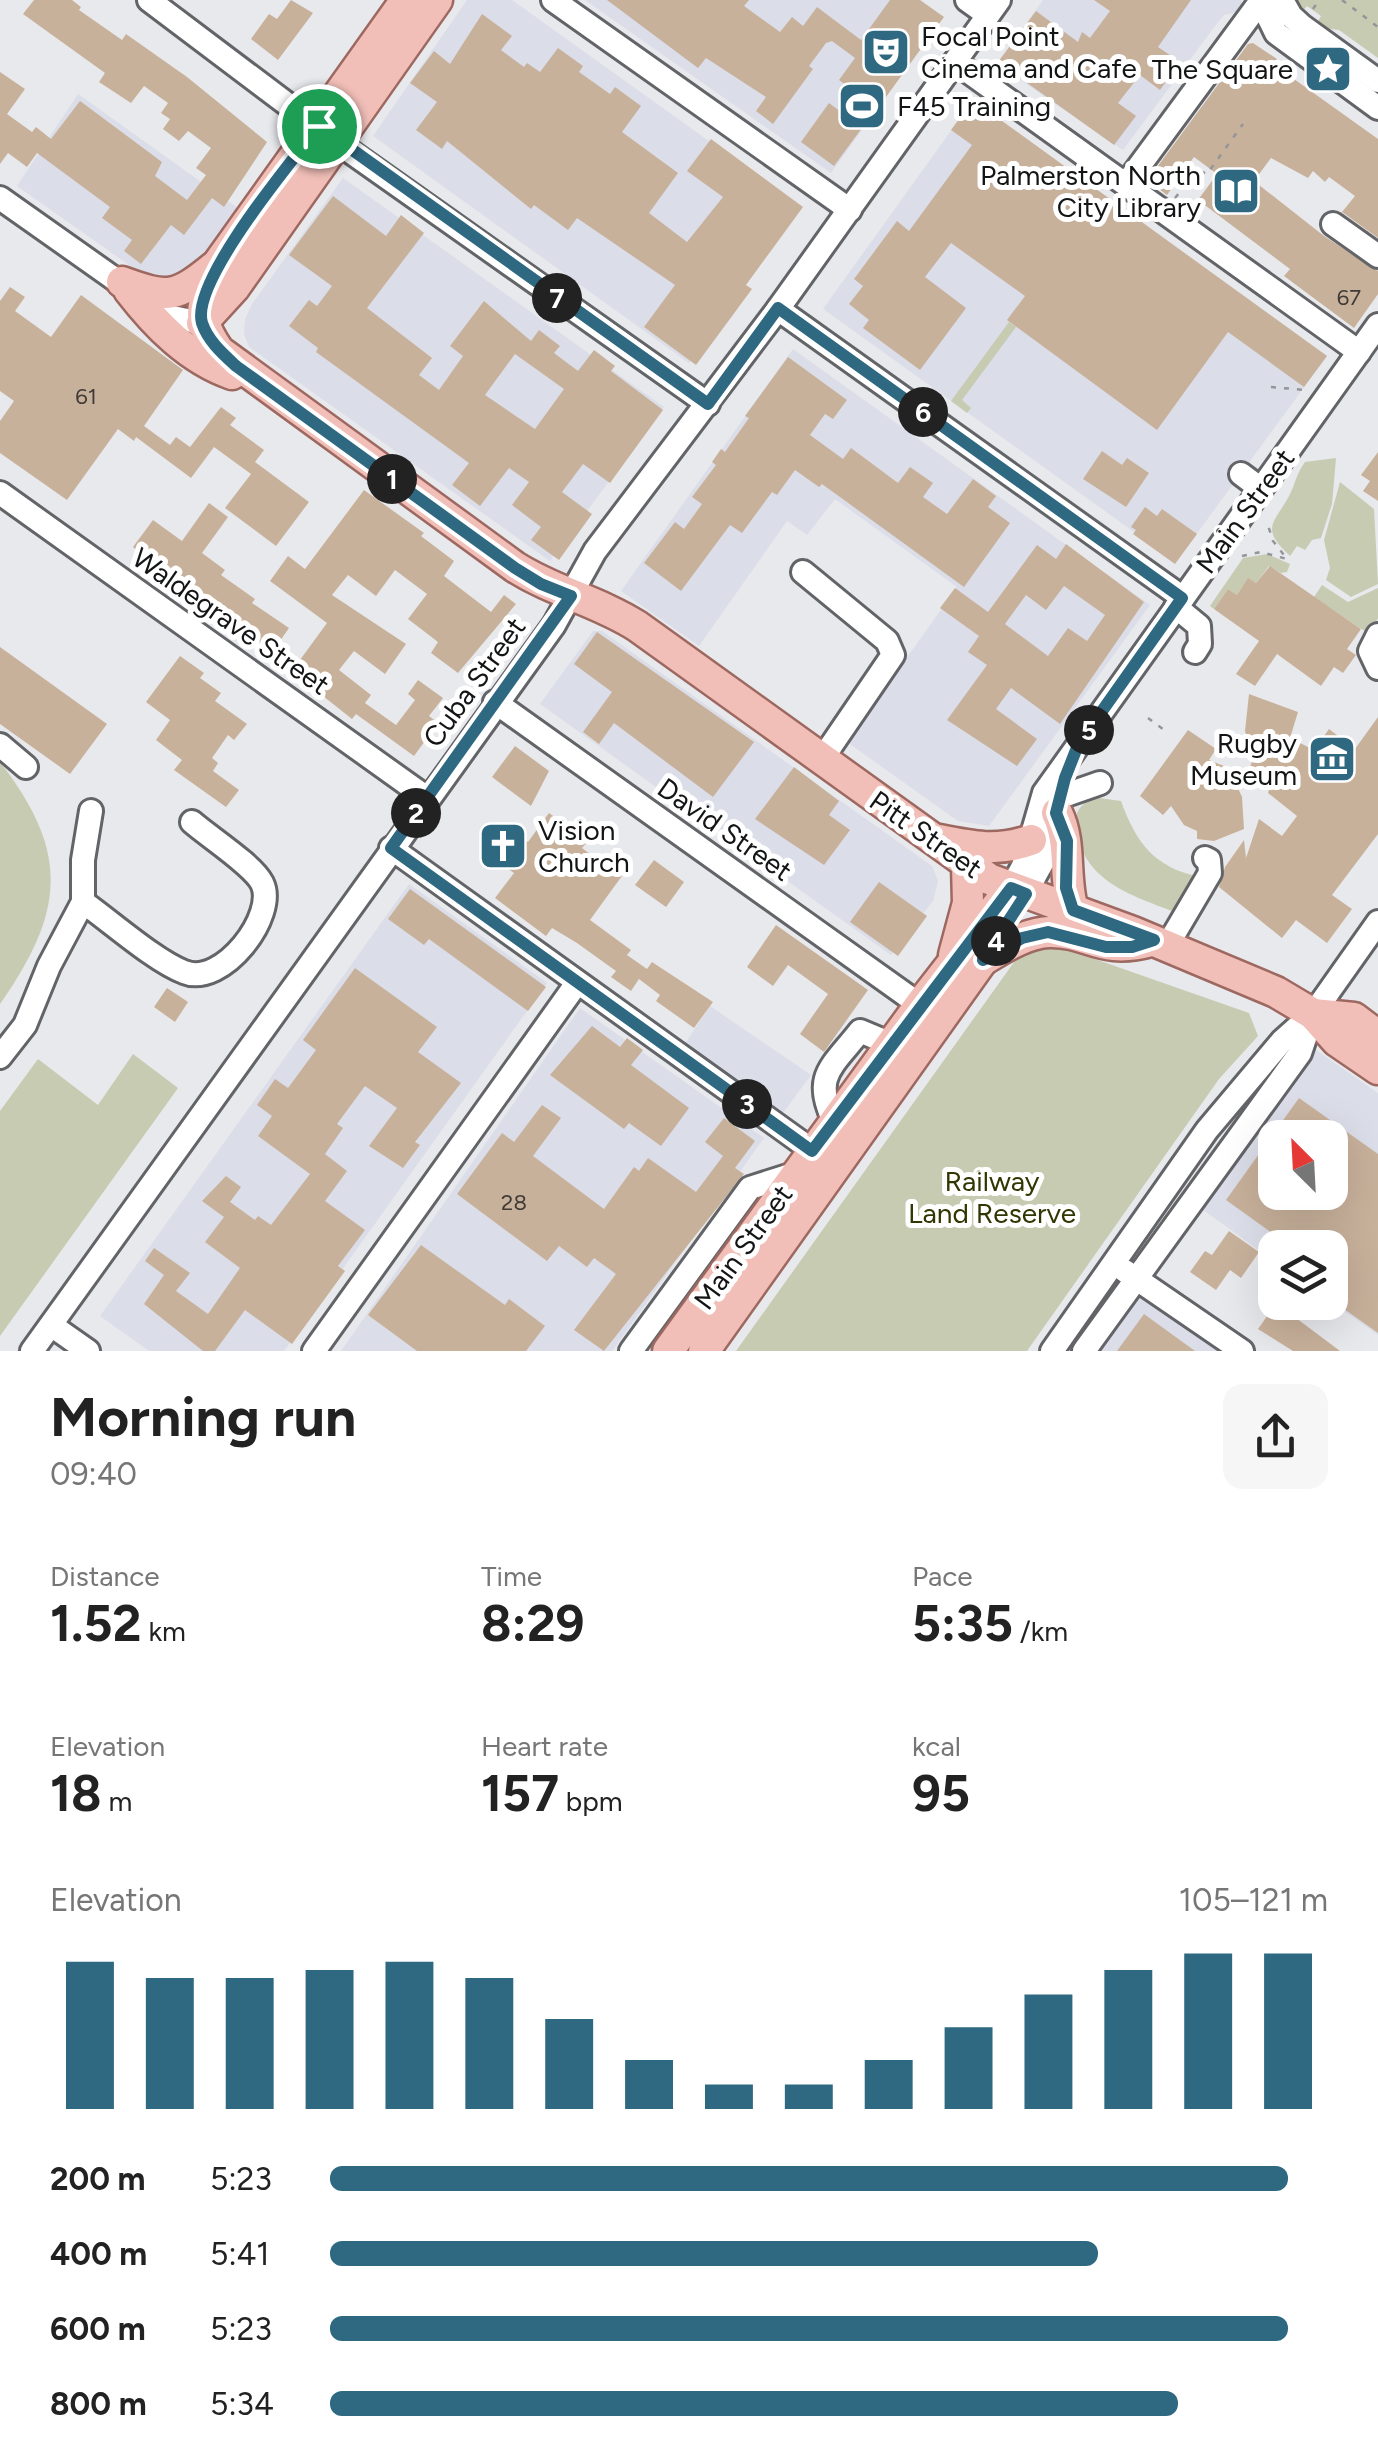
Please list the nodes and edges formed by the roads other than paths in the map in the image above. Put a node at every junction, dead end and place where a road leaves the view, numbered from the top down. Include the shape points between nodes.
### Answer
1 (149, 0) edge
2 (406, 0) edge
3 (437, 0) edge
4 (553, 0) edge
5 (967, 0) edge
6 (1267, 1) edge
7 (993, 7) edge
8 (955, 62) junction
9 (1378, 81) edge
10 (1378, 108) edge
11 (328, 134) junction
12 (1126, 184) junction
13 (0, 198) edge
14 (850, 210) junction
15 (1334, 224) dead end
16 (1378, 256) edge
17 (217, 265) junction
18 (121, 284) junction
19 (778, 308) junction
20 (202, 323) junction
21 (1378, 325) edge
22 (1358, 352) junction
23 (259, 382) junction
24 (708, 404) junction
25 (976, 420) dead end
26 (962, 440) junction
27 (1052, 474) dead end
28 (1240, 474) dead end
29 (1261, 489) junction
30 (0, 494) edge
31 (1038, 494) junction
32 (803, 572) dead end
33 (571, 596) junction
34 (1180, 602) junction
35 (1378, 636) edge
36 (1195, 652) dead end
37 (1378, 668) edge
38 (495, 702) junction
39 (0, 745) edge
40 (1078, 745) junction
41 (822, 759) junction
42 (26, 767) dead end
43 (1100, 783) dead end
44 (427, 798) junction
45 (1058, 805) junction
46 (91, 811) dead end
47 (192, 822) dead end
48 (927, 837) junction
49 (1031, 840) junction
50 (391, 848) junction
51 (1205, 858) dead end
52 (967, 865) junction
53 (1018, 891) junction
54 (82, 902) junction
55 (1073, 910) junction
56 (1378, 922) edge
57 (1161, 943) junction
58 (983, 960) junction
59 (949, 972) junction
60 (577, 983) junction
61 (920, 1005) junction
62 (1313, 1014) junction
63 (1378, 1036) edge
64 (0, 1057) edge
65 (1378, 1069) edge
66 (805, 1162) junction
67 (1114, 1263) junction
68 (1135, 1278) junction
69 (701, 1279) junction
70 (51, 1325) junction
71 (32, 1351) edge
72 (88, 1351) edge
73 (314, 1351) edge
74 (630, 1351) edge
75 (668, 1351) edge
76 (704, 1351) edge
77 (1052, 1351) edge
78 (1084, 1351) edge
79 (1242, 1351) edge

1 - 11 street
2 - 11 main road
3 - 11 main road
4 - 14 street
5 - 7 street
6 - 9 street
6 - 10 street via 1276,33
6 - 12 street
7 - 8 street, Cuba Street
8 - 12 street
8 - 14 street, Cuba Street
11 - 17 main road
11 - 20 main road via 219,308
11 - 24 street
12 - 22 street
13 - 18 street
14 - 19 street, Cuba Street
15 - 16 street
17 - 18 main road via 170,295
17 - 20 main road
18 - 20 street via 167,316
18 - 23 main road via 172,338 216,368
19 - 24 street, Cuba Street
19 - 26 street
20 - 23 main road via 219,351
21 - 22 street, Main Street
22 - 29 street, Main Street
23 - 33 main road, Pitt Street via 515,568
24 - 33 street, Cuba Street via 596,550
25 - 26 street
26 - 31 street via 1009,458
27 - 31 street
28 - 29 street
29 - 34 street, Main Street
30 - 44 street, Waldegrave Street
31 - 34 street
32 - 41 street via 888,641 893,655
33 - 38 street, Cuba Street
33 - 41 main road, Pitt Street via 637,626
34 - 36 street via 1199,626
34 - 40 street, Main Street
35 - 37 street via 1370,651
38 - 44 street, Cuba Street
38 - 61 street, David Street
39 - 42 street
40 - 45 street, Main Street
40 - 49 street, Main Street via 1044,794
41 - 48 main road, Pitt Street
43 - 45 street
44 - 50 street, Cuba Street
45 - 53 street, Main Street via 1046,856
45 - 55 main road
46 - 54 street
47 - 54 street via 261,880 266,895 266,911 224,966 184,972
48 - 49 main road via 985,850
48 - 52 main road, Pitt Street
49 - 53 street, Main Street
50 - 60 street
50 - 70 street, Cuba Street
51 - 57 street via 1210,873
52 - 53 main road, Pitt Street
52 - 59 main road via 968,904
53 - 55 main road, Pitt Street
53 - 58 main road, Main Street
53 - 59 main road, Main Street
54 - 64 street via 25,1025
55 - 57 main road, Pitt Street
56 - 62 street
57 - 58 main road via 1106,947 1048,932
57 - 62 main road, Pitt Street
58 - 76 main road, Main Street
59 - 61 main road, Main Street
60 - 66 street
60 - 73 street
61 - 66 main road, Main Street
62 - 63 main road, Pitt Street via 1354,1018
62 - 65 main road, Pitt Street via 1337,1042
62 - 67 street via 1207,1130
62 - 68 street via 1300,1053
66 - 69 main road, Main Street
67 - 68 street
67 - 77 street
68 - 78 street
68 - 79 street
69 - 74 street
69 - 75 main road, Main Street
70 - 71 street, Cuba Street
70 - 72 street

